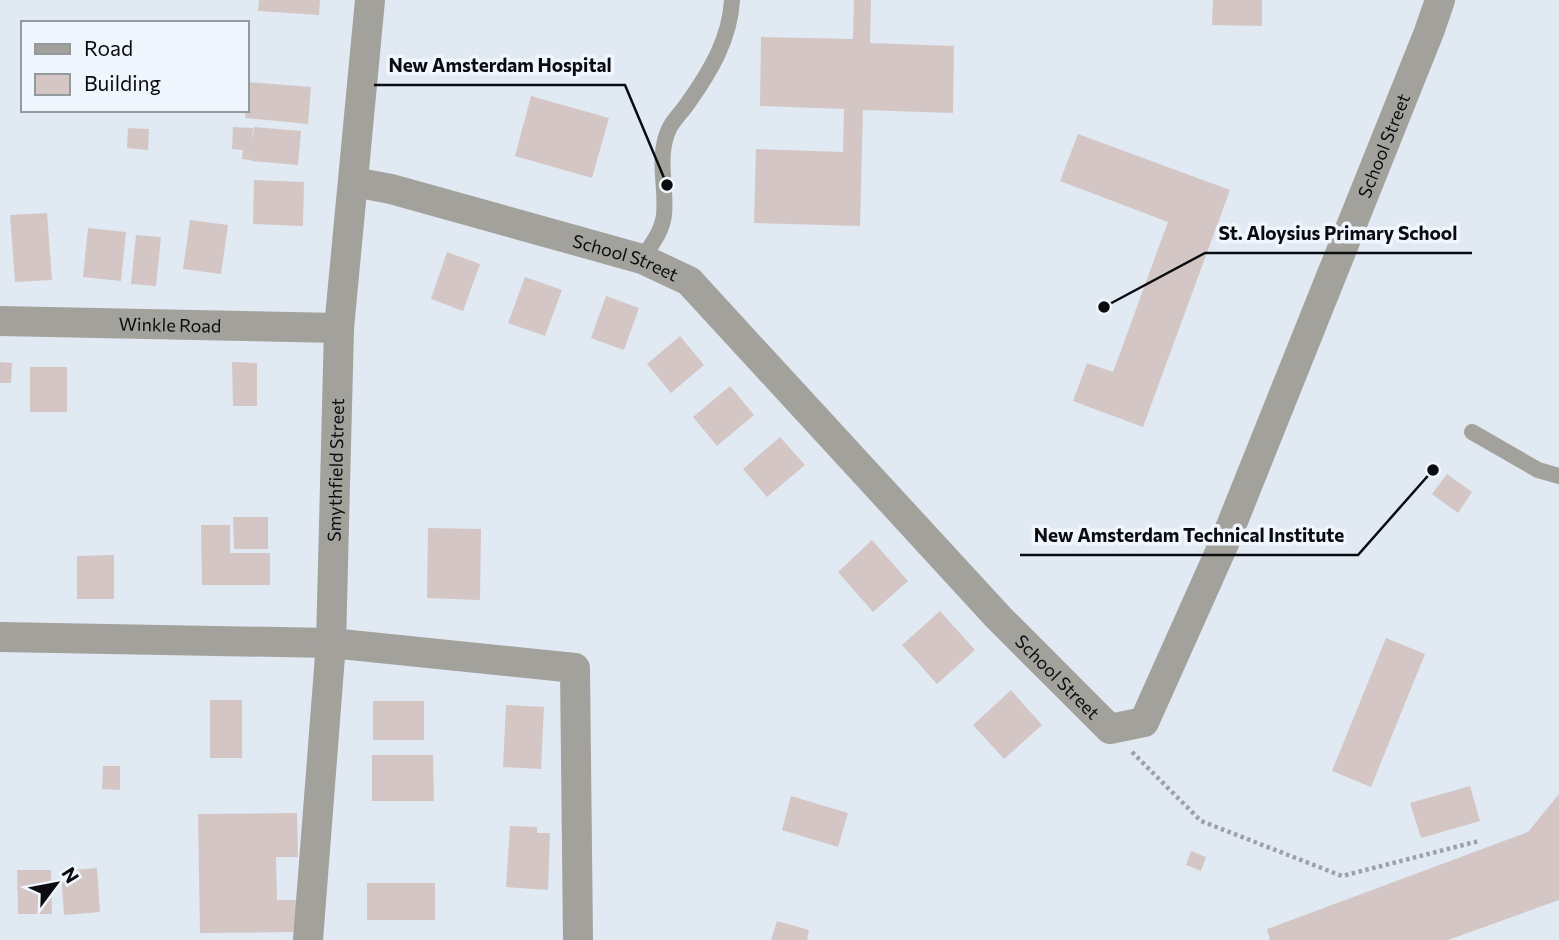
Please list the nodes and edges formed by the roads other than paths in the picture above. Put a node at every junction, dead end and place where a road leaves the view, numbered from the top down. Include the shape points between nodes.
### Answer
1 (370, 0) edge
2 (732, 0) edge
3 (1440, 0) edge
4 (354, 182) junction
5 (642, 258) junction
6 (0, 321) edge
7 (339, 328) junction
8 (1472, 432) dead end
9 (1559, 476) edge
10 (0, 637) edge
11 (331, 643) junction
12 (308, 940) edge
13 (579, 940) edge

1 - 4 street, Smythfield Street
2 - 5 lane via 731,19 715,61 669,128 662,150 664,216
3 - 5 street, School Street via 1225,541 1144,722 1110,729 999,618 689,281
4 - 5 street, School Street
4 - 7 street, Smythfield Street
6 - 7 street, Winkle Road
7 - 11 street, Smythfield Street
8 - 9 lane via 1538,470
10 - 11 street
11 - 12 street, Smythfield Street
11 - 13 street via 575,668

